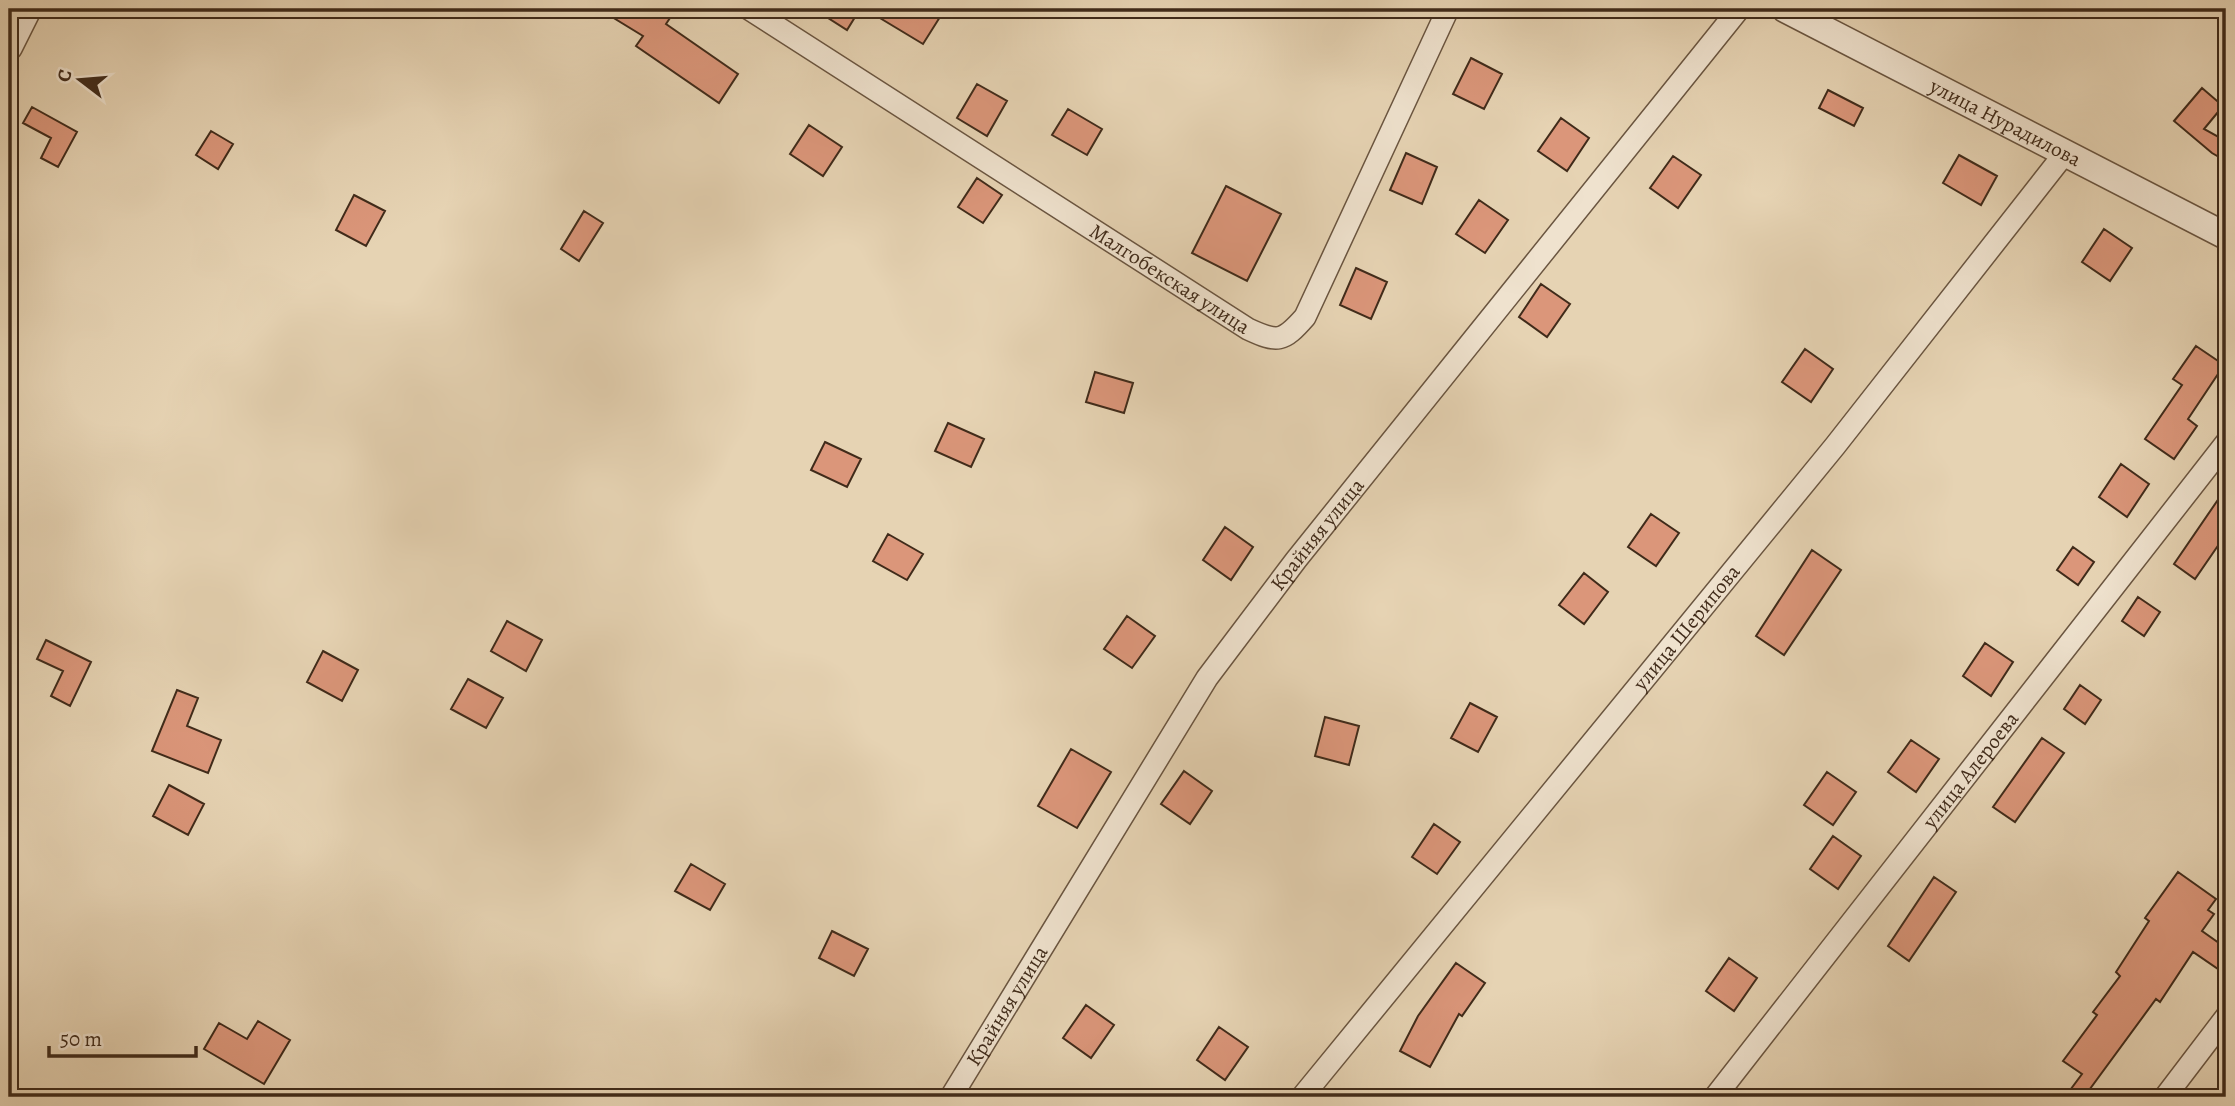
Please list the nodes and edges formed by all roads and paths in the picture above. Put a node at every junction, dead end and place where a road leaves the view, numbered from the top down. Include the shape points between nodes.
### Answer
1 (28, 9) edge
2 (749, 9) edge
3 (1448, 9) edge
4 (1739, 9) edge
5 (1785, 9) edge
6 (1821, 17) edge
7 (9, 47) edge
8 (2064, 153) junction
9 (2226, 236) edge
10 (2226, 443) edge
11 (2226, 1017) edge
12 (951, 1097) edge
13 (1302, 1097) edge
14 (1715, 1097) edge
15 (2165, 1097) edge

1 - 7 street
2 - 3 street, Малгобекская улица via 1248,330 1271,340 1289,336 1305,317
4 - 12 street, Крайняя улица via 1305,549 1207,678
5 - 6 street, улица Нурадилова
6 - 8 street, улица Нурадилова
8 - 9 street, улица Нурадилова
8 - 13 street, улица Шерипова via 1835,446
10 - 14 street, улица Алероева
11 - 15 street

